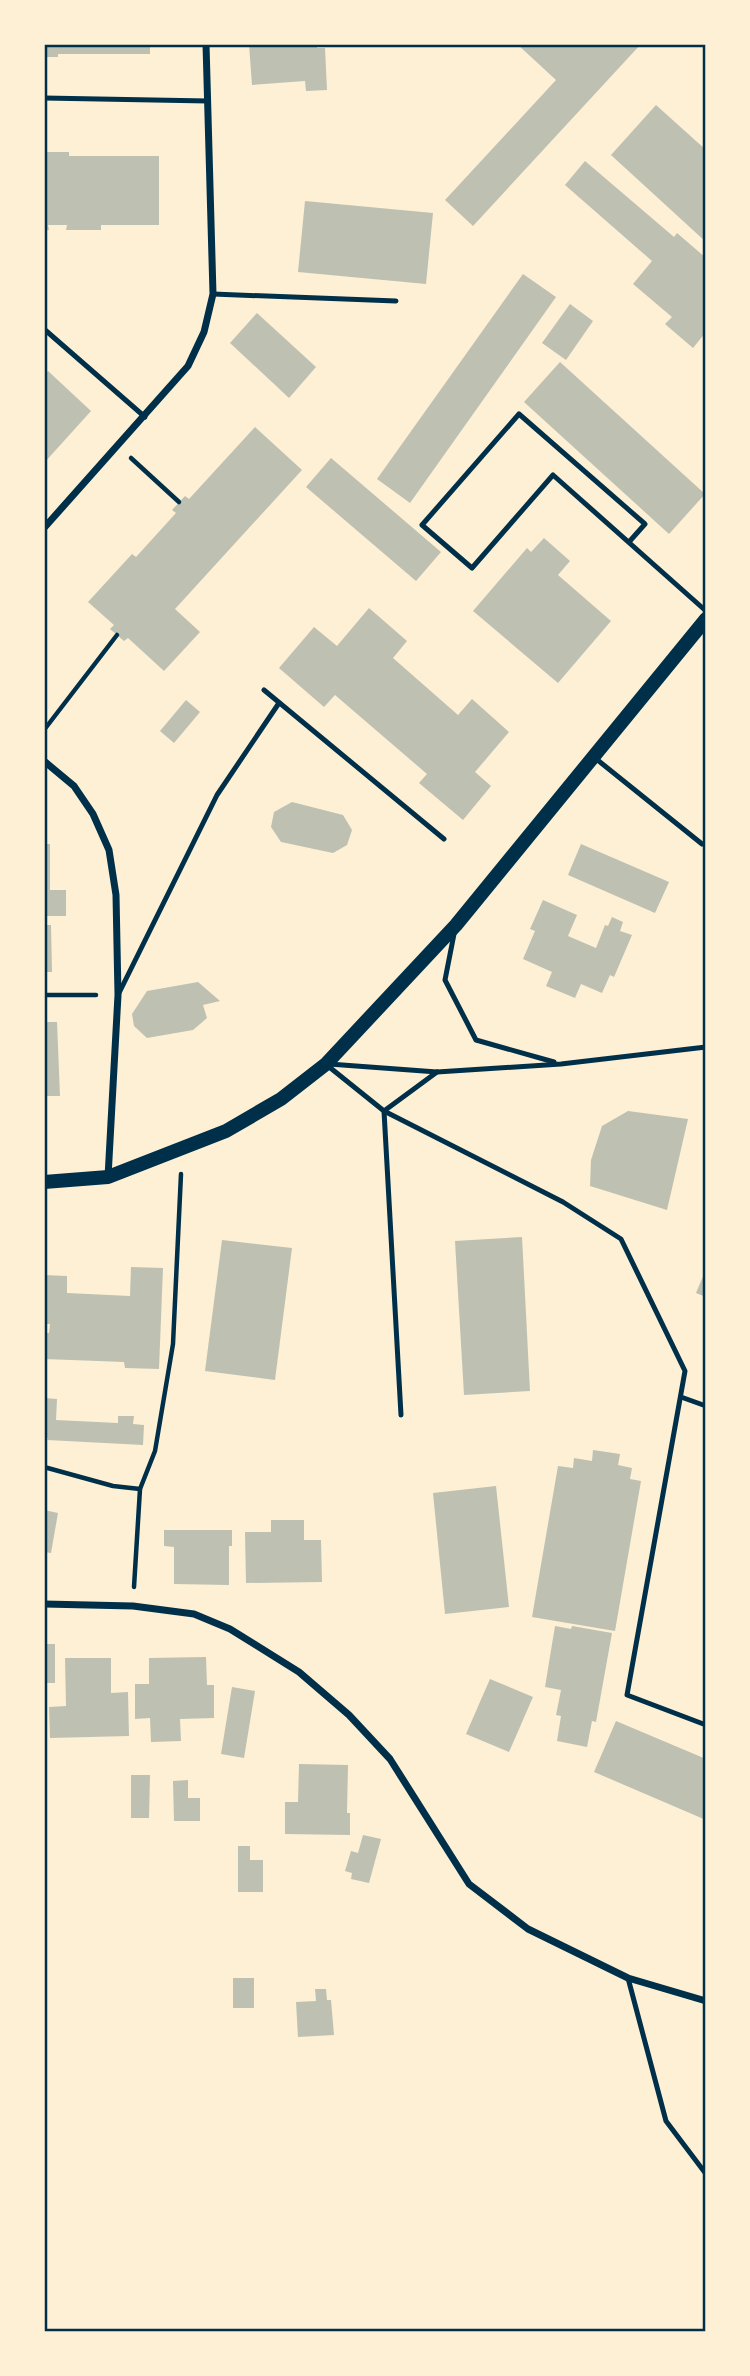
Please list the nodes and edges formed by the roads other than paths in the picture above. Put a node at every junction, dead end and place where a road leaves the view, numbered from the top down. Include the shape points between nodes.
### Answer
1 (206, 44) edge
2 (44, 99) edge
3 (208, 101) junction
4 (213, 294) junction
5 (396, 301) dead end
6 (44, 329) edge
7 (145, 417) junction
8 (44, 528) edge
9 (629, 542) junction
10 (706, 611) edge
11 (706, 619) edge
12 (264, 690) dead end
13 (279, 703) junction
14 (593, 756) junction
15 (44, 761) edge
16 (444, 839) dead end
17 (702, 844) dead end
18 (456, 925) junction
19 (118, 995) junction
20 (706, 1047) edge
21 (326, 1064) junction
22 (561, 1064) junction
23 (437, 1072) junction
24 (384, 1111) junction
25 (108, 1177) junction
26 (44, 1182) edge
27 (681, 1396) junction
28 (706, 1406) edge
29 (401, 1415) dead end
30 (44, 1604) edge
31 (706, 1725) edge
32 (628, 1978) junction
33 (706, 2001) edge
34 (706, 2174) edge

1 - 3 street
2 - 3 lane
3 - 4 street
4 - 5 lane
4 - 7 street via 204,332 188,366
6 - 7 lane
7 - 8 street
9 - 9 lane via 645,524 519,414 422,525 472,569 553,475
9 - 10 lane
11 - 14 main road
12 - 13 lane
13 - 16 lane
13 - 19 lane via 217,795
14 - 17 lane
14 - 18 main road
15 - 19 street via 74,786 109,850 116,895
18 - 21 main road
18 - 22 lane via 445,980 476,1040
19 - 25 street
20 - 22 lane
21 - 23 lane
21 - 24 lane
21 - 25 main road via 281,1099 226,1131
22 - 23 lane
23 - 24 lane
24 - 27 lane via 563,1202 621,1239 685,1371
24 - 29 lane
25 - 26 main road
27 - 28 lane
27 - 31 lane via 627,1695
30 - 32 street via 133,1606 194,1614 230,1629 299,1672 390,1759 469,1884 528,1929
32 - 33 street
32 - 34 lane via 666,2120

